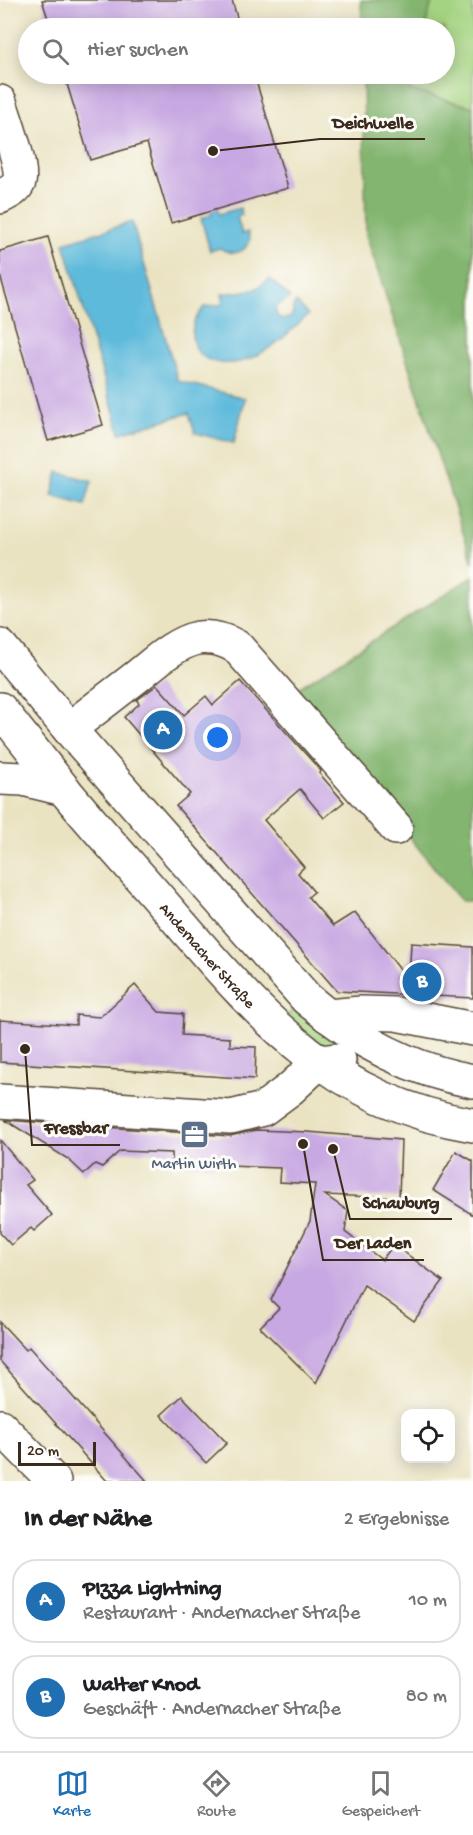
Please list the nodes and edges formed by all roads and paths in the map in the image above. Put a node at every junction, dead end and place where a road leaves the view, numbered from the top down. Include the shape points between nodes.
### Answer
1 (2, 119) edge
2 (0, 197) edge
3 (6, 665) edge
4 (41, 696) junction
5 (3, 719) edge
6 (69, 729) junction
7 (0, 778) edge
8 (64, 789) junction
9 (396, 828) dead end
10 (328, 1016) junction
11 (473, 1029) edge
12 (319, 1062) junction
13 (427, 1070) junction
14 (473, 1081) edge
15 (0, 1101) edge
16 (470, 1127) edge
17 (0, 1426) edge
18 (54, 1481) edge

1 - 2 street via 20,169 14,190
3 - 4 street
4 - 5 street
4 - 6 street
5 - 8 street, Andernacher Straße
6 - 9 street via 182,645 197,639 226,641 237,647
6 - 10 street via 275,965
7 - 8 street
8 - 12 street, Andernacher Straße via 231,982 270,1022
10 - 11 street via 396,1014
10 - 13 street via 372,1045
12 - 13 street via 340,1060 402,1072
12 - 15 street via 263,1109 231,1117
12 - 16 street, Andernacher Straße via 400,1106
13 - 14 street
17 - 18 street

